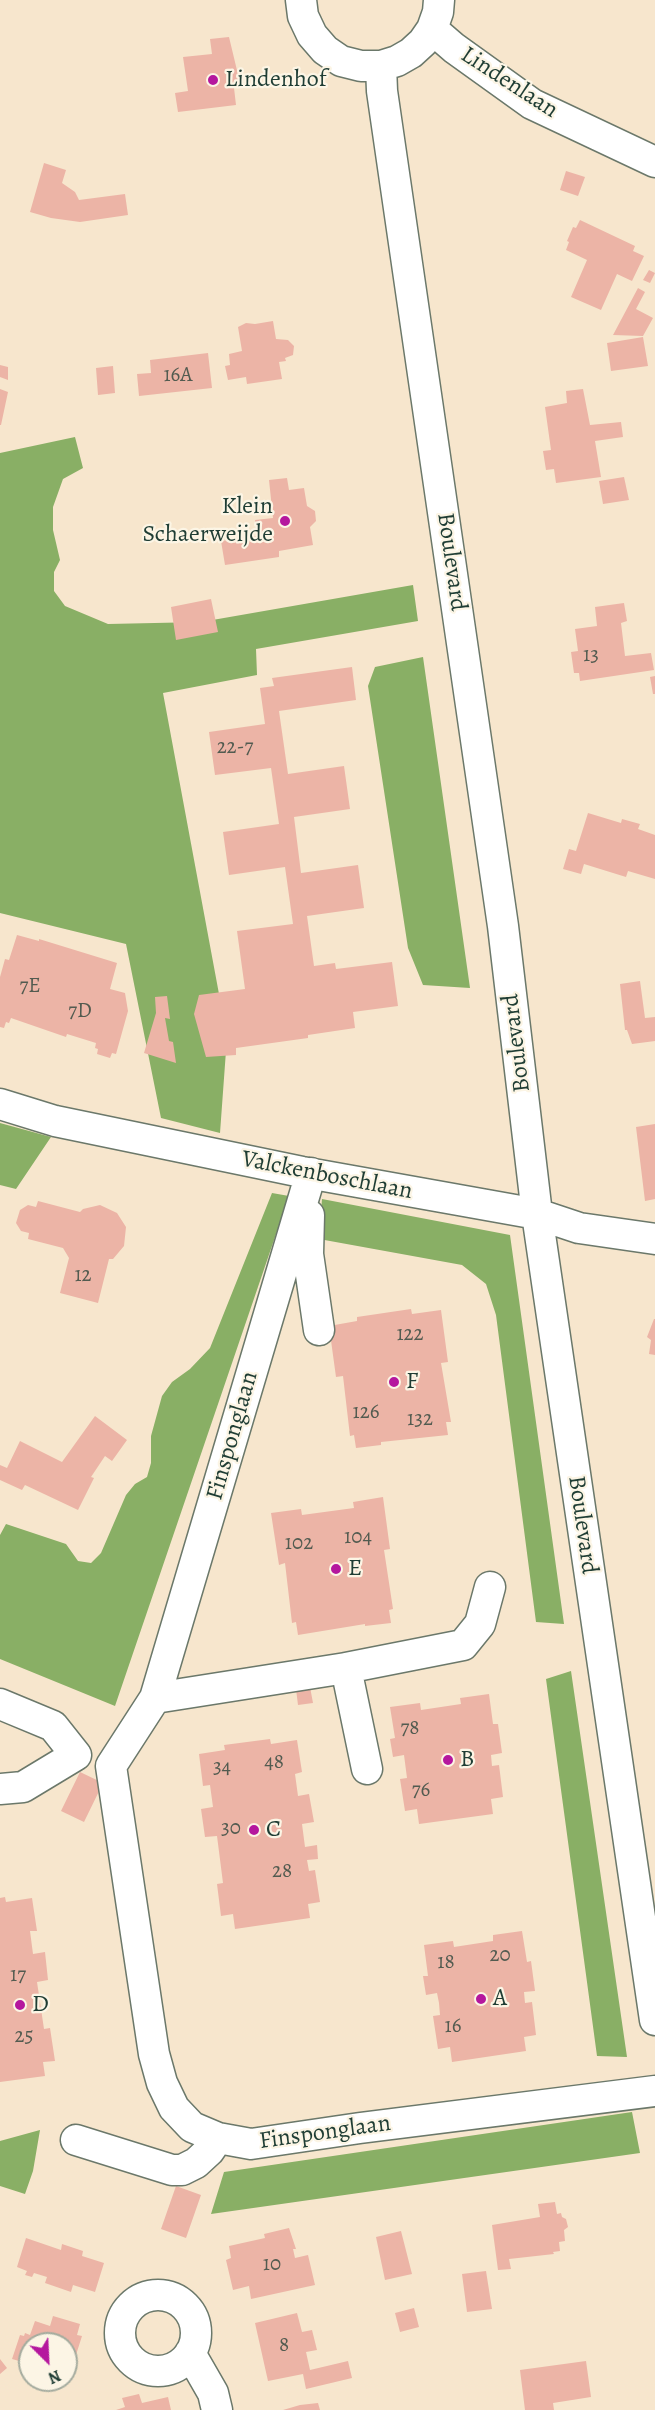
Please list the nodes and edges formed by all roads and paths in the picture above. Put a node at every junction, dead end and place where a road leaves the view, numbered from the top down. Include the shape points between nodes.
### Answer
1 (301, 0) edge
2 (439, 0) edge
3 (432, 29) junction
4 (381, 66) junction
5 (655, 162) edge
6 (0, 1104) edge
7 (311, 1173) junction
8 (537, 1214) junction
9 (655, 1239) edge
10 (319, 1330) dead end
11 (490, 1587) dead end
12 (346, 1668) junction
13 (155, 1698) junction
14 (0, 1704) edge
15 (76, 1755) junction
16 (111, 1766) junction
17 (367, 1769) dead end
18 (0, 1789) edge
19 (655, 2020) edge
20 (655, 2091) edge
21 (218, 2138) junction
22 (76, 2140) dead end
23 (190, 2353) dead end
24 (217, 2410) edge

1 - 4 street via 312,35 325,50 341,61
2 - 3 street
3 - 4 street via 411,53
3 - 5 street, Lindenlaan via 532,104
4 - 8 street, Boulevard via 503,926
6 - 7 street, Valckenboschlaan via 54,1121
7 - 8 street, Valckenboschlaan
7 - 10 street via 308,1254
7 - 13 street, Finsponglaan
8 - 9 street, Valckenboschlaan via 579,1228
8 - 19 street, Boulevard
11 - 12 street via 480,1624 463,1645
12 - 13 street
12 - 17 street
13 - 16 street, Finsponglaan
14 - 15 street via 53,1726
15 - 16 street
15 - 18 street via 23,1787
16 - 21 street, Finsponglaan via 159,2073 174,2108 192,2127
20 - 21 street, Finsponglaan via 251,2144
21 - 22 street via 196,2163 182,2170
23 - 24 street via 213,2393

